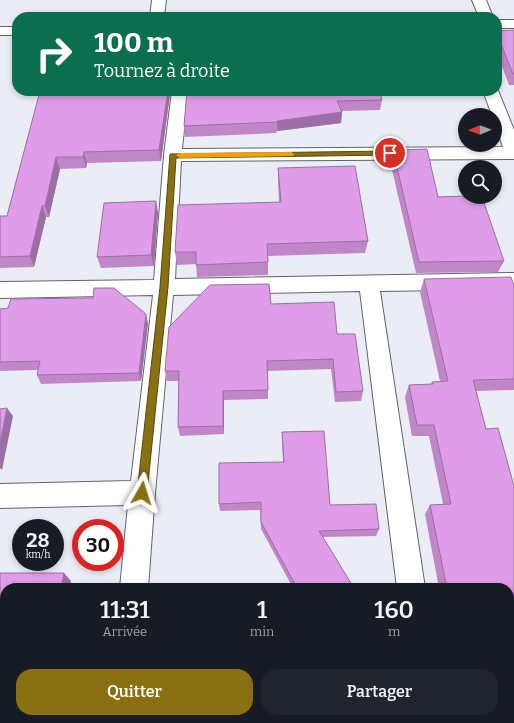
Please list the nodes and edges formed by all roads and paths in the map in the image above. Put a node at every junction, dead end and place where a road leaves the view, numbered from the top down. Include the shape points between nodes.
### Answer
1 (159, 0) edge
2 (479, 0) edge
3 (158, 12) edge
4 (484, 12) edge
5 (502, 24) edge
6 (514, 24) edge
7 (12, 31) edge
8 (1, 32) edge
9 (179, 96) edge
10 (493, 96) edge
11 (514, 152) edge
12 (173, 155) junction
13 (514, 281) edge
14 (369, 283) junction
15 (164, 287) junction
16 (0, 290) edge
17 (142, 493) junction
18 (0, 496) edge
19 (134, 583) edge
20 (411, 583) edge

1 - 3 street
2 - 4 street
5 - 6 street
7 - 8 street
9 - 12 street
10 - 11 street
11 - 12 street
12 - 15 street
13 - 14 street
14 - 15 street
14 - 20 street
15 - 16 street
15 - 17 street
17 - 18 street
17 - 19 street

